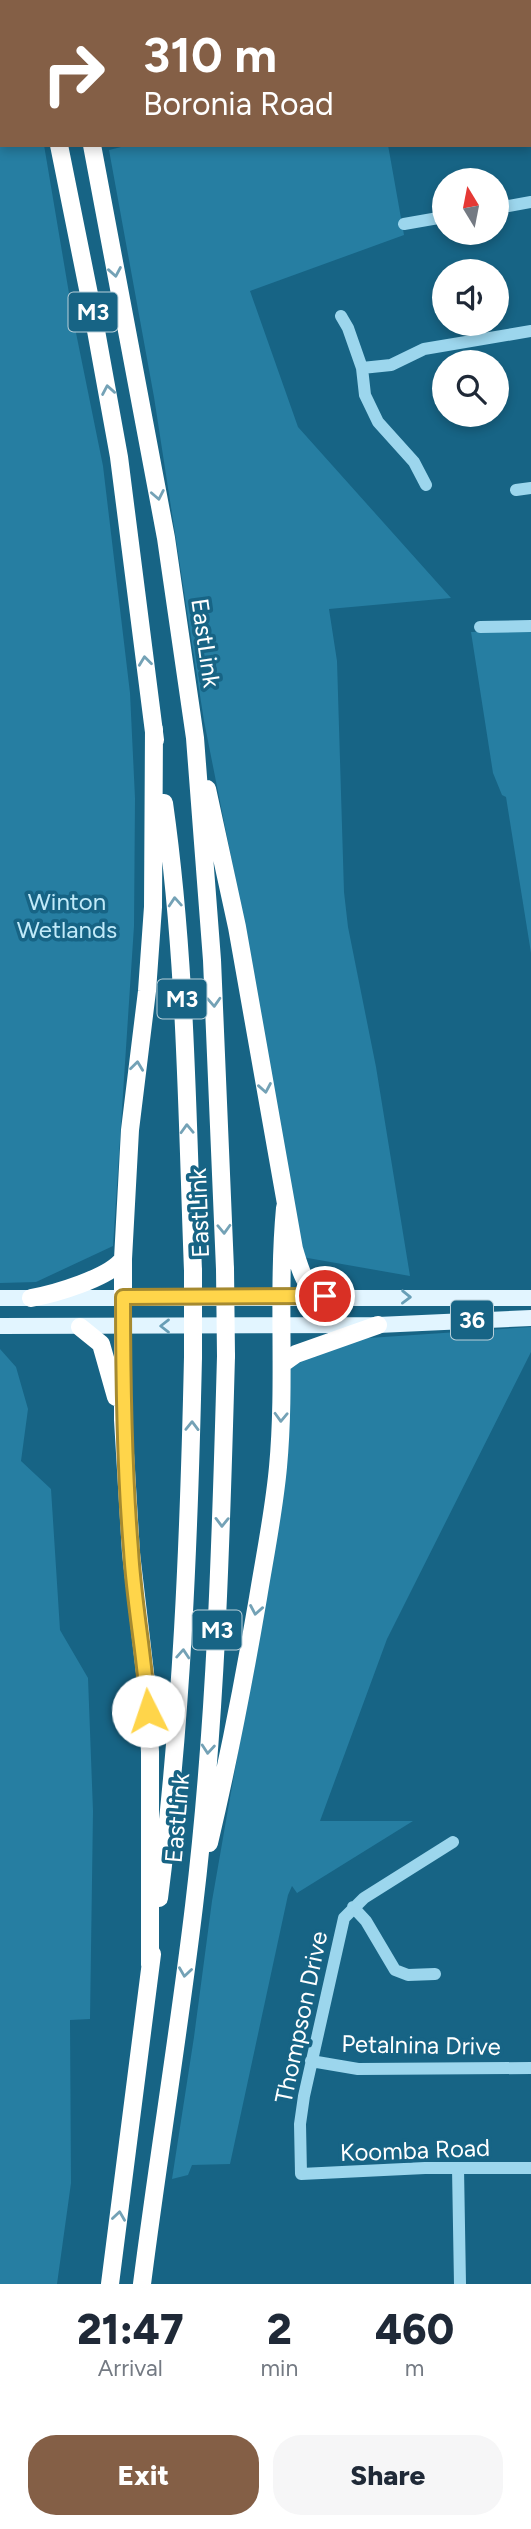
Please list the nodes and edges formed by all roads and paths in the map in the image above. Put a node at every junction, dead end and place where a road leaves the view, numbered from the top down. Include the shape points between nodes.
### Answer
1 (59, 147) edge
2 (93, 153) edge
3 (531, 202) edge
4 (509, 206) edge
5 (432, 219) edge
6 (404, 225) dead end
7 (341, 316) dead end
8 (531, 331) edge
9 (362, 368) junction
10 (426, 485) dead end
11 (531, 488) edge
12 (516, 490) dead end
13 (531, 626) edge
14 (480, 627) dead end
15 (153, 729) junction
16 (195, 738) junction
17 (285, 1208) junction
18 (123, 1259) junction
19 (325, 1296) junction
20 (123, 1297) junction
21 (282, 1297) junction
22 (0, 1298) edge
23 (31, 1298) junction
24 (436, 1298) junction
25 (531, 1298) edge
26 (531, 1318) edge
27 (465, 1321) junction
28 (378, 1325) junction
29 (0, 1326) edge
30 (80, 1326) junction
31 (123, 1326) junction
32 (282, 1326) junction
33 (282, 1364) junction
34 (123, 1420) junction
35 (453, 1842) dead end
36 (194, 1904) junction
37 (353, 1907) junction
38 (150, 1965) junction
39 (435, 1974) dead end
40 (311, 2061) junction
41 (531, 2068) edge
42 (458, 2168) junction
43 (531, 2168) edge
44 (301, 2174) joint
45 (110, 2284) edge
46 (142, 2284) edge
47 (460, 2284) edge

15 -> 1 highway, EastLink / M3 via 119,457
2 -> 16 highway, EastLink / M3 via 166,538
3 - 4 street
5 - 6 street
7 - 9 street
8 - 9 street via 424,349 391,365
9 - 10 street via 365,395 378,422 414,462
11 - 12 street
13 - 14 street
18 -> 15 highway via 130,1130 153,907
38 -> 15 highway, EastLink / M3, bridge via 183,1659 194,1357 182,998 171,855
16 -> 17 highway via 237,927
16 -> 36 highway, EastLink / M3, bridge via 212,960 226,1356 217,1626
17 - 19 highway via 304,1279 312,1290
17 - 21 highway
18 - 20 highway
18 - 23 highway via 112,1270
19 - 21 main road, 36
19 -> 24 main road, 36
20 - 21 main road, 36
20 - 23 main road, 36
20 - 31 highway
21 - 32 highway
22 - 23 main road, 36
24 - 25 main road, 36
24 - 27 main road via 440,1309
26 - 27 main road, 36
27 - 28 main road, 36
28 - 32 main road, 36
28 - 33 highway via 296,1354
29 - 30 main road, 36
30 - 31 main road, 36
30 - 34 highway via 101,1344
32 -> 31 main road, 36
31 - 34 highway
32 - 33 highway
33 -> 36 highway via 278,1470 268,1538 225,1775
34 - 38 highway via 131,1553 147,1690
35 - 37 street, Thompson Drive
36 -> 46 highway, EastLink / M3
37 - 39 street via 394,1969 408,1975
37 - 40 street, Thompson Drive via 340,1930
45 -> 38 highway, EastLink / M3
40 - 41 street, Petalnina Drive via 358,2069
40 - 44 street, Thompson Drive via 301,2114
42 - 43 street, Koomba Road
42 - 44 street, Koomba Road
42 - 47 street

